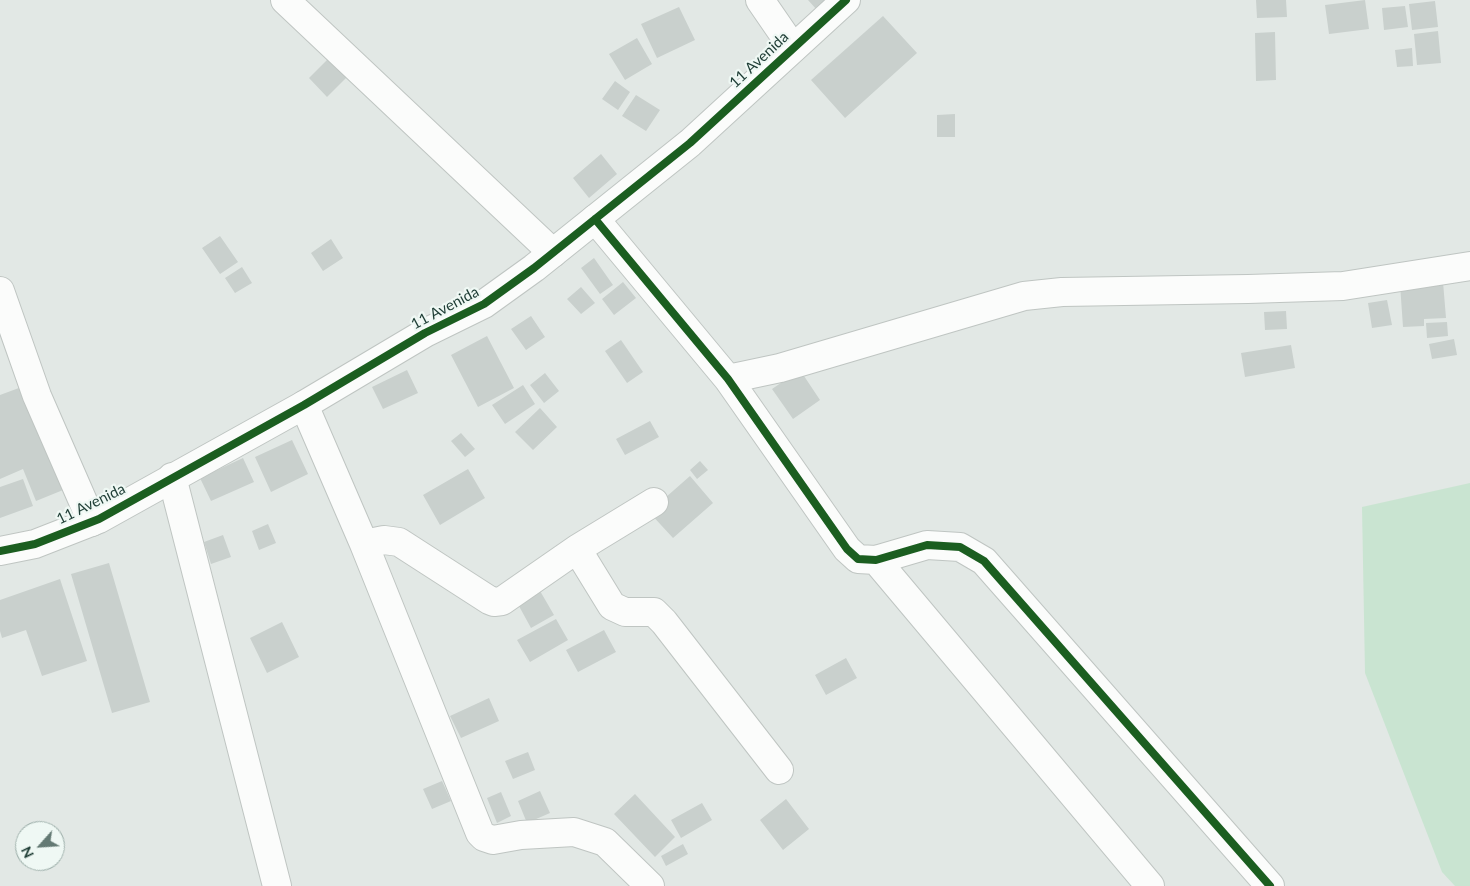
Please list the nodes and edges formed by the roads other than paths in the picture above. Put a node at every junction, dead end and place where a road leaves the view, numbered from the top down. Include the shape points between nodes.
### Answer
1 (285, 0) edge
2 (760, 0) edge
3 (846, 0) edge
4 (793, 48) junction
5 (596, 218) junction
6 (553, 252) junction
7 (1470, 266) edge
8 (0, 291) edge
9 (728, 379) junction
10 (304, 405) junction
11 (172, 477) junction
12 (654, 502) dead end
13 (92, 522) junction
14 (364, 544) junction
15 (577, 549) junction
16 (0, 551) edge
17 (876, 560) junction
18 (779, 770) dead end
19 (278, 886) edge
20 (650, 886) edge
21 (1150, 886) edge
22 (1270, 886) edge

1 - 6 street
2 - 4 street
3 - 4 street, 11 Avenida
4 - 5 street, 11 Avenida via 690,143
5 - 6 street, 11 Avenida
5 - 9 street
6 - 10 street, 11 Avenida via 484,304 425,333
7 - 9 street via 1343,286 1062,292 1024,296 780,368
8 - 13 street via 37,396
9 - 17 street via 847,549 858,559
10 - 11 street, 11 Avenida
10 - 14 street
11 - 13 street, 11 Avenida
11 - 19 street
12 - 15 street
13 - 16 street, 11 Avenida via 35,544
14 - 15 street via 384,540 399,542 494,602 502,601
14 - 20 street via 480,833 493,840 574,832 605,842
15 - 18 street via 612,606 625,612 654,612 664,622
17 - 21 street
17 - 22 street via 927,546 960,547 984,561

